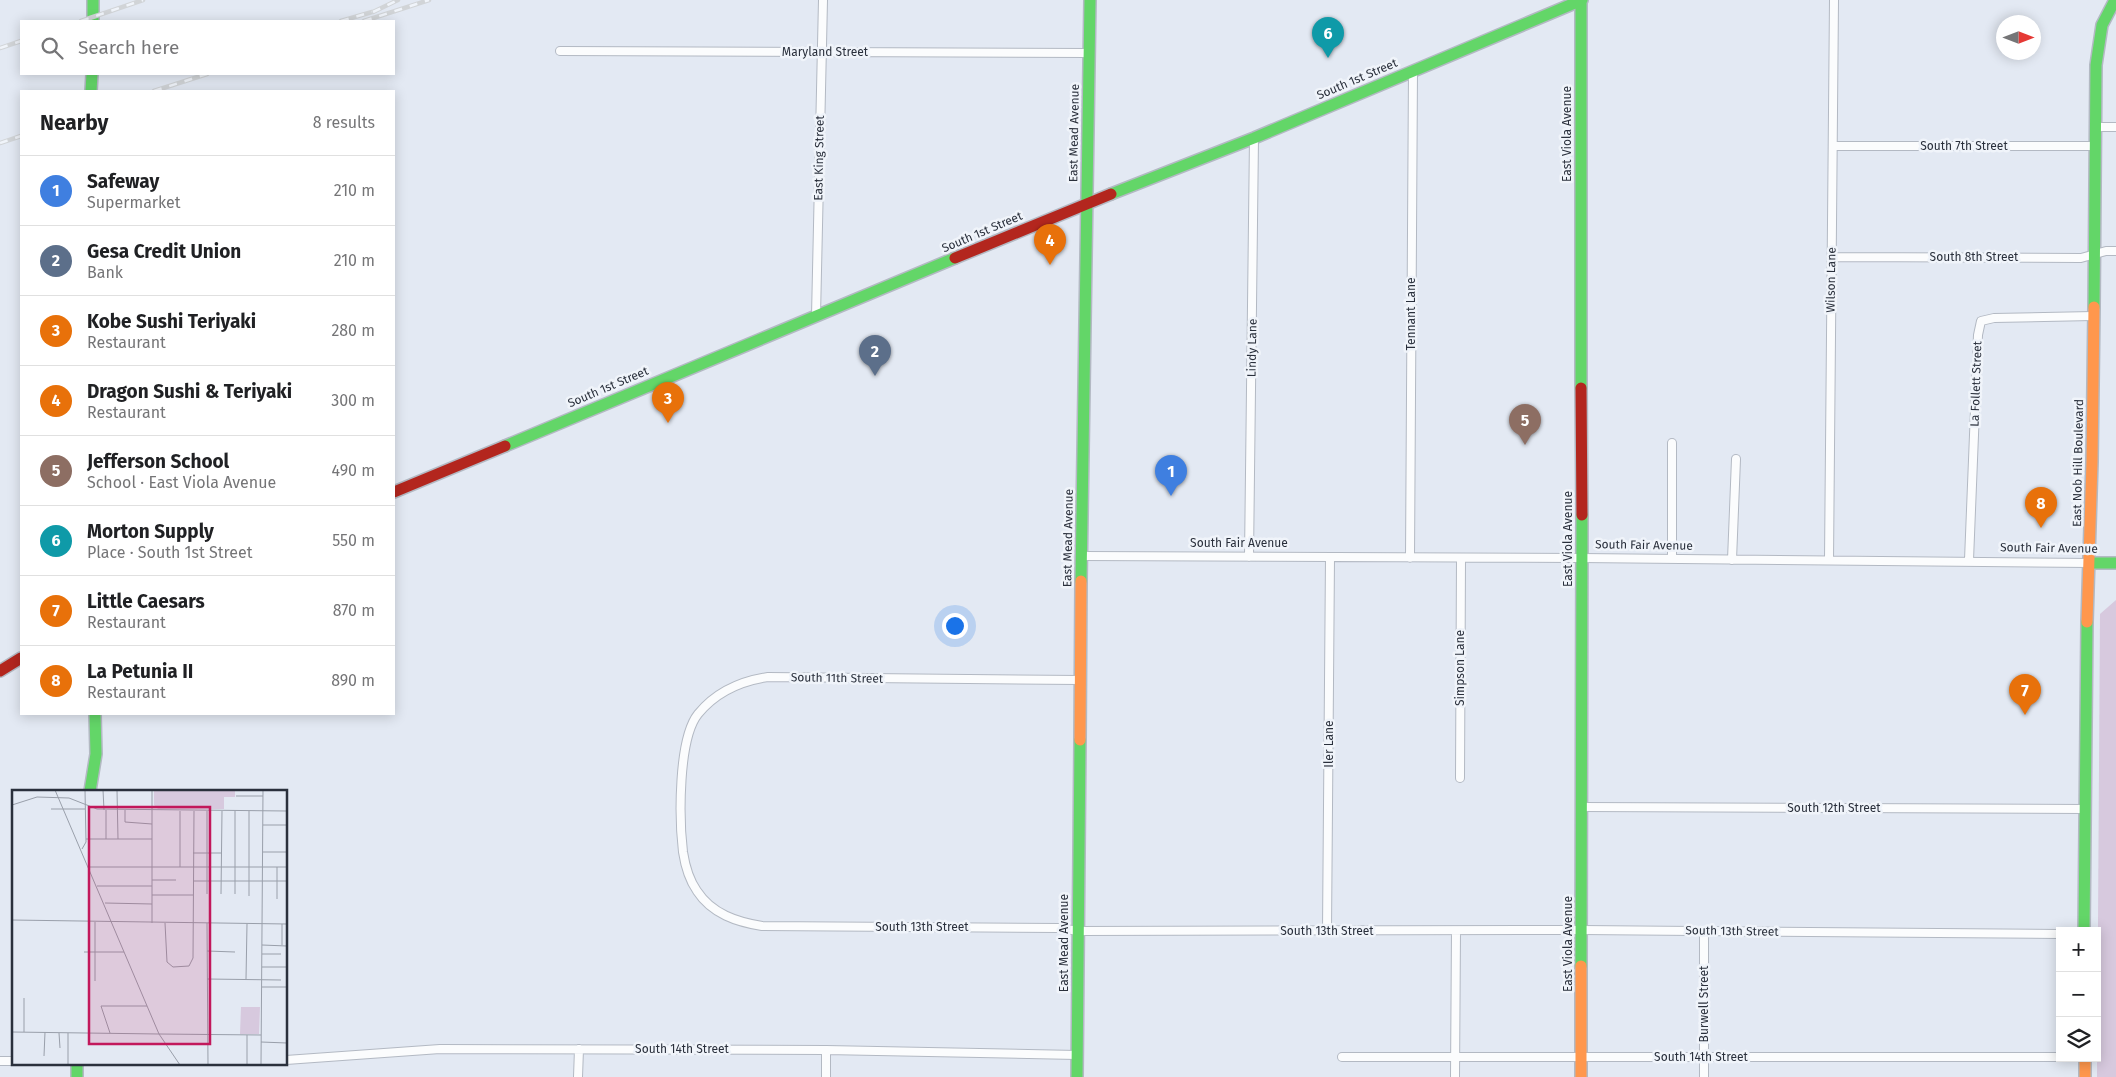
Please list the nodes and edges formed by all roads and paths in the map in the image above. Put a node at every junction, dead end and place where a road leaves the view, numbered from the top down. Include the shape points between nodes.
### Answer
1 (93, 0) edge
2 (823, 0) edge
3 (1090, 0) edge
4 (1581, 0) edge
5 (1834, 0) edge
6 (2115, 0) edge
7 (93, 19) edge
8 (560, 51) dead end
9 (822, 52) junction
10 (1089, 53) junction
11 (1412, 70) junction
12 (92, 75) edge
13 (91, 90) edge
14 (2095, 127) junction
15 (2116, 127) edge
16 (1254, 138) junction
17 (1833, 146) junction
18 (2095, 146) junction
19 (1087, 203) junction
20 (2116, 251) edge
21 (2094, 254) junction
22 (1832, 257) junction
23 (816, 316) junction
24 (2093, 316) junction
25 (1672, 443) dead end
26 (1736, 459) dead end
27 (395, 492) edge
28 (1082, 556) junction
29 (1249, 557) junction
30 (1330, 558) junction
31 (1410, 558) junction
32 (1461, 558) junction
33 (1581, 558) junction
34 (1672, 559) junction
35 (1732, 560) junction
36 (1829, 560) junction
37 (1969, 560) junction
38 (2090, 563) junction
39 (2116, 563) edge
40 (20, 659) edge
41 (0, 671) edge
42 (1080, 680) junction
43 (95, 715) edge
44 (1460, 778) dead end
45 (90, 790) edge
46 (682, 803) joint
47 (1582, 807) junction
48 (2085, 809) junction
49 (2084, 927) edge
50 (1456, 930) junction
51 (1582, 930) junction
52 (1078, 931) junction
53 (1327, 931) junction
54 (1704, 931) junction
55 (2056, 934) edge
56 (579, 1049) junction
57 (826, 1050) junction
58 (1077, 1055) junction
59 (1455, 1057) junction
60 (1581, 1057) junction
61 (1704, 1057) junction
62 (2056, 1057) edge
63 (1342, 1058) dead end
64 (288, 1060) edge
65 (2085, 1062) edge
66 (77, 1064) edge
67 (77, 1077) edge
68 (578, 1077) edge
69 (826, 1077) edge
70 (1077, 1077) edge
71 (1455, 1077) edge
72 (1581, 1077) edge
73 (1704, 1077) edge
74 (2085, 1077) edge

1 - 7 main road
2 - 9 street, East King Street
3 - 10 main road, East Mead Avenue
4 - 11 main road, South 1st Street
4 - 33 main road, East Viola Avenue
5 - 17 street, Wilson Lane
6 - 14 main road, East Nob Hill Boulevard via 2102,25 2097,50
8 - 9 street, Maryland Street
9 - 10 street, Maryland Street
9 - 23 street, East King Street
10 - 19 main road, East Mead Avenue
11 - 16 main road, South 1st Street
11 - 31 street, Tennant Lane
12 - 13 main road
14 - 15 street
14 - 18 main road, East Nob Hill Boulevard
16 - 19 main road, South 1st Street
16 - 29 street, Lindy Lane
17 - 18 street, South 7th Street
17 - 22 street, Wilson Lane
18 - 21 main road, East Nob Hill Boulevard
19 - 23 main road, South 1st Street
19 - 28 main road, East Mead Avenue
20 - 21 street, South 8th Street
21 - 22 street, South 8th Street via 2081,258
21 - 24 main road, East Nob Hill Boulevard
22 - 36 street, Wilson Lane
23 - 27 main road, South 1st Street
24 - 37 street, La Follett Street via 1981,320
24 - 38 main road, East Nob Hill Boulevard
25 - 34 street
26 - 35 street
28 - 29 street, South Fair Avenue
28 - 42 main road, East Mead Avenue
29 - 30 street, South Fair Avenue
30 - 31 street, South Fair Avenue
30 - 53 street, Iler Lane
31 - 32 street, South Fair Avenue
32 - 33 street, South Fair Avenue
32 - 44 street, Simpson Lane
33 - 34 street, South Fair Avenue
33 - 47 main road, East Viola Avenue
34 - 35 street, South Fair Avenue
35 - 36 street, South Fair Avenue
36 - 37 street, South Fair Avenue
37 - 38 street, South Fair Avenue
38 - 39 main road, South Fair Avenue
38 - 48 main road, East Nob Hill Boulevard via 2085,668
40 - 41 main road
42 - 46 street, South 11th Street via 785,677 750,680 716,697 697,714 683,751
42 - 52 main road, East Mead Avenue
43 - 45 main road via 96,754
46 - 52 street, South 13th Street via 683,852 691,879 698,892 731,920 762,926 1060,928
47 - 48 street, South 12th Street
47 - 51 main road, East Viola Avenue
48 - 49 main road, East Nob Hill Boulevard
50 - 51 street, South 13th Street
50 - 53 street, South 13th Street
50 - 59 street
51 - 54 street, South 13th Street
51 - 60 main road, East Viola Avenue
52 - 53 street, South 13th Street
52 - 58 main road, East Mead Avenue
54 - 55 street, South 13th Street
54 - 61 street, Burwell Street
56 - 57 street, South 14th Street
56 - 64 street, South 14th Street via 440,1049
56 - 68 street
57 - 58 street, South 14th Street
57 - 69 street
58 - 70 main road, East Mead Avenue
59 - 60 street, South 14th Street
59 - 63 street, South 14th Street
59 - 71 street
60 - 61 street, South 14th Street
60 - 72 main road, East Viola Avenue
61 - 62 street, South 14th Street
61 - 73 street, Burwell Street
65 - 74 main road
66 - 67 main road

